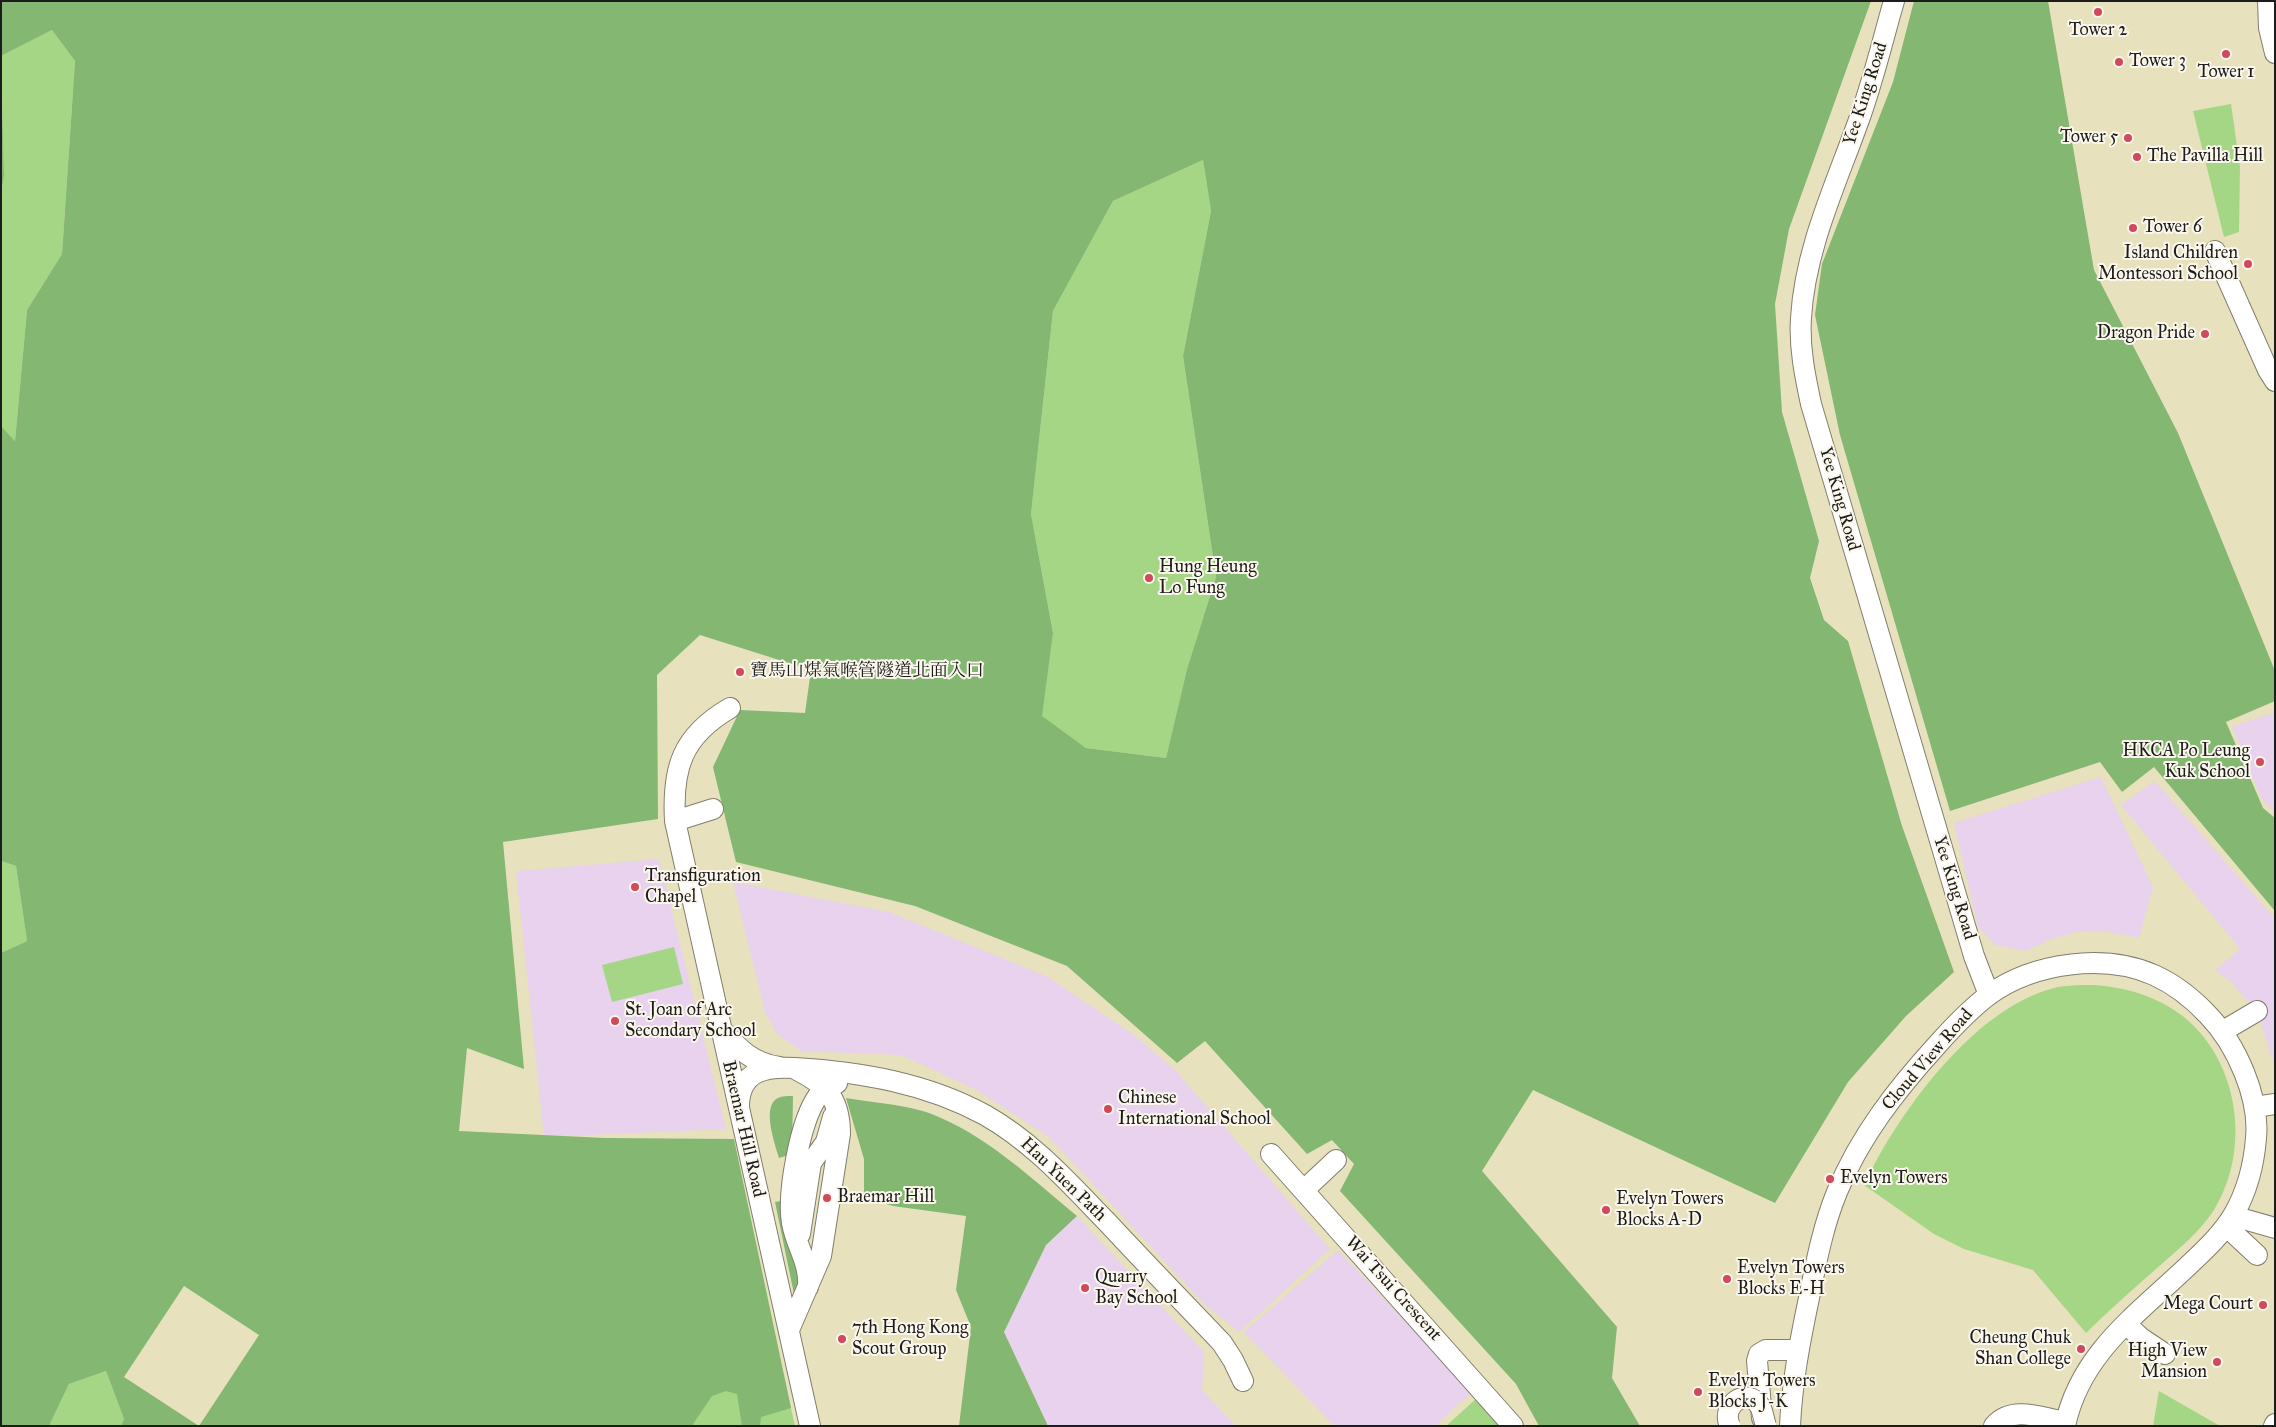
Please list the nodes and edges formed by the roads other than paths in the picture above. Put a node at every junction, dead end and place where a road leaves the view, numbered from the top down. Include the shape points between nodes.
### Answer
1 (1894, 1) edge
2 (2257, 1) edge
3 (2268, 1) edge
4 (2269, 28) junction
5 (2275, 53) edge
6 (2215, 251) dead end
7 (2275, 381) edge
8 (730, 708) dead end
9 (713, 809) dead end
10 (675, 821) junction
11 (1989, 994) junction
12 (2257, 1011) dead end
13 (720, 1028) junction
14 (2223, 1032) junction
15 (788, 1068) junction
16 (876, 1076) junction
17 (830, 1094) junction
18 (2275, 1104) edge
19 (2255, 1107) junction
20 (739, 1115) junction
21 (1270, 1154) dead end
22 (1336, 1160) dead end
23 (1304, 1190) junction
24 (2229, 1221) junction
25 (2275, 1228) edge
26 (2257, 1255) dead end
27 (807, 1289) junction
28 (2126, 1324) junction
29 (789, 1330) junction
30 (1798, 1350) junction
31 (2165, 1354) dead end
32 (1243, 1381) dead end
33 (1762, 1424) edge
34 (2065, 1424) edge
35 (810, 1426) edge
36 (1513, 1426) edge
37 (1730, 1426) edge
38 (1790, 1426) edge
39 (1994, 1426) edge

1 - 11 street, Yee King Road via 1862,112 1812,253 1802,297 1800,340 1811,404 1956,866 1974,956
2 - 4 street
3 - 4 street
4 - 5 street
6 - 7 street
8 - 10 street, Braemar Hill Road via 708,721 692,738 677,774
9 - 10 street
10 - 13 street, Braemar Hill Road
11 - 14 street, Cloud View Road via 2051,967 2099,964 2136,969 2156,976 2187,995
11 - 30 street, Cloud View Road via 1966,1014 1903,1083 1883,1109 1844,1177 1817,1259
12 - 14 street
13 - 15 street, Hau Yuen Path via 748,1056 767,1065
13 - 20 street, Braemar Hill Road
14 - 19 street, Cloud View Road via 2241,1067
15 - 16 street, Hau Yuen Path
15 - 17 street via 812,1077
15 - 20 street via 753,1075 743,1082 739,1093
16 - 17 street via 836,1084
16 - 32 street, Hau Yuen Path via 926,1090 966,1106 1001,1125 1041,1156 1222,1343
17 - 27 street via 840,1123 835,1168 821,1256
17 - 27 street via 833,1122 826,1142 811,1163 799,1243 806,1262
18 - 19 street
19 - 24 street, Cloud View Road via 2257,1132 2252,1166 2245,1192
20 - 29 street, Braemar Hill Road
21 - 23 street, Wai Tsui Crescent
22 - 23 street
23 - 36 street, Wai Tsui Crescent
24 - 25 street
24 - 26 street
24 - 28 street, Cloud View Road via 2212,1243
27 - 29 street
28 - 31 street
28 - 34 street, Cloud View Road via 2092,1360 2075,1388
29 - 35 street, Braemar Hill Road
30 - 33 street via 1766,1350 1759,1354
30 - 38 street, Cloud View Road via 1791,1390
33 - 37 street, bridge via 1760,1406 1746,1398 1736,1400 1729,1407
34 - 39 street via 2018,1414 2002,1418

